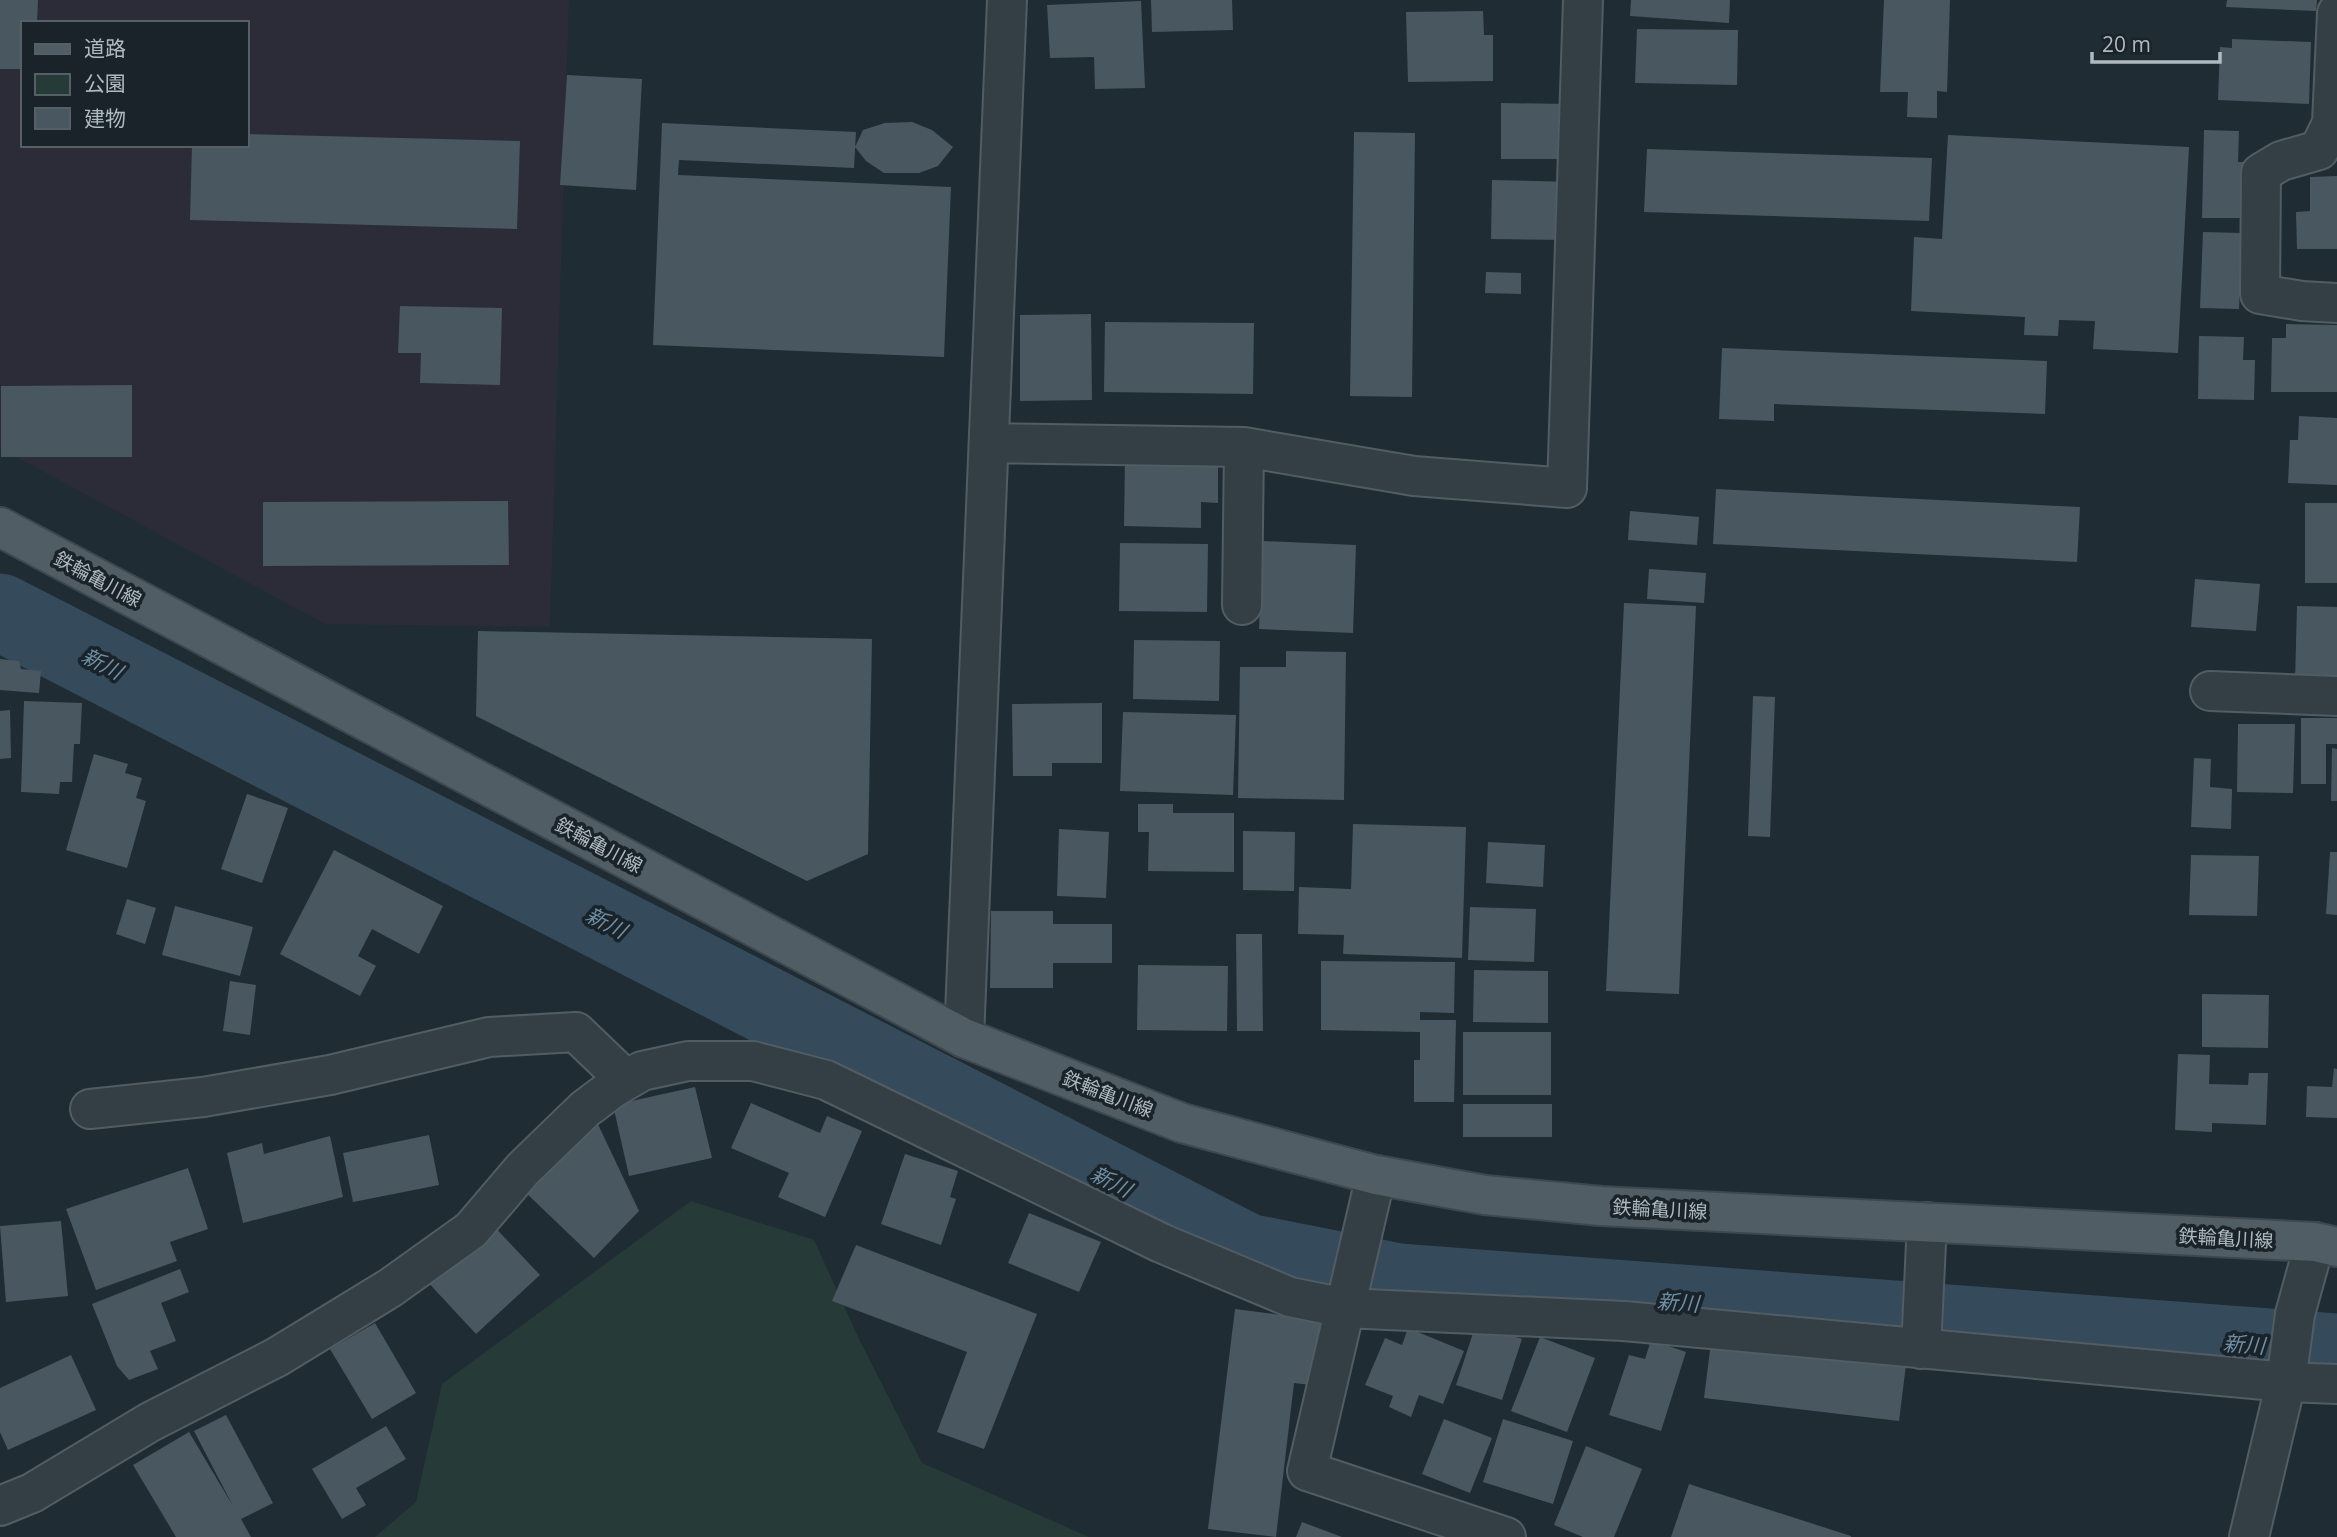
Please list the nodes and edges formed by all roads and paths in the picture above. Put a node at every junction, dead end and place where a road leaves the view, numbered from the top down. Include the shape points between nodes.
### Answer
1 (1007, 0) edge
2 (1583, 0) edge
3 (2337, 13) edge
4 (2337, 303) edge
5 (989, 443) junction
6 (1244, 447) junction
7 (0, 527) edge
8 (1242, 605) dead end
9 (2210, 691) dead end
10 (2337, 696) edge
11 (964, 1038) junction
12 (626, 1080) junction
13 (90, 1109) dead end
14 (1376, 1175) junction
15 (1927, 1222) junction
16 (2326, 1245) edge
17 (1345, 1308) junction
18 (1921, 1349) junction
19 (2286, 1382) junction
20 (2337, 1384) edge
21 (0, 1506) edge
22 (1506, 1537) edge
23 (2249, 1537) edge

1 - 5 street
2 - 6 street via 1567,488 1414,476
3 - 4 street via 2332,123 2319,150 2281,161 2261,173 2260,294
5 - 6 street
5 - 11 street
6 - 8 street
7 - 11 main road, 鉄輪亀川線
9 - 10 street
11 - 14 main road, 鉄輪亀川線 via 1182,1123
12 - 13 street via 576,1032 489,1037 330,1075 203,1097
12 - 17 street via 642,1071 688,1061 753,1061 826,1080 1161,1243 1290,1297
12 - 21 street via 585,1109 471,1230 390,1288 277,1357 150,1422 32,1493
14 - 15 main road, 鉄輪亀川線 via 1485,1195 1601,1206
14 - 17 street
15 - 16 main road, 鉄輪亀川線
15 - 18 street
16 - 19 street via 2294,1314
17 - 18 street via 1624,1321
17 - 22 street via 1307,1471
18 - 19 street
19 - 20 street
19 - 23 street

